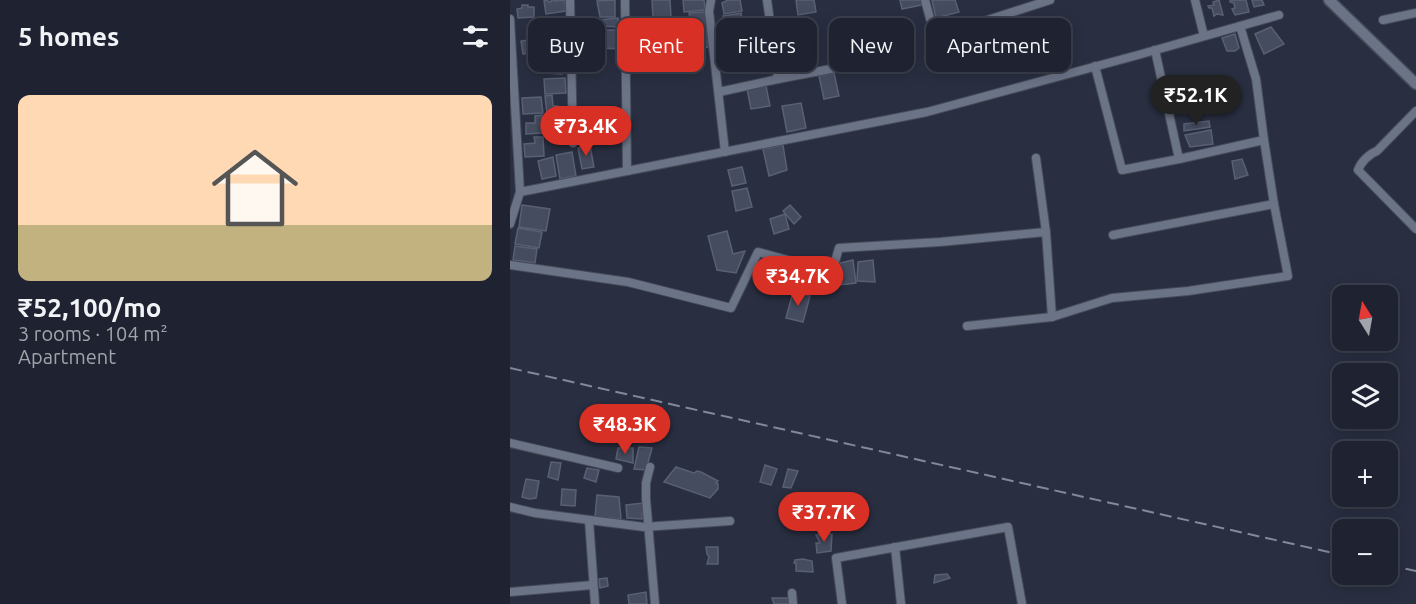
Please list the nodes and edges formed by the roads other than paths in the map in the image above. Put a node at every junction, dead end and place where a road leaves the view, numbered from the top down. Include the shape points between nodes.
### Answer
1 (570, 0) edge
2 (625, 0) edge
3 (711, 0) edge
4 (767, 0) edge
5 (925, 0) edge
6 (1050, 0) edge
7 (1195, 0) edge
8 (1329, 0) edge
9 (1416, 14) edge
10 (1279, 15) dead end
11 (510, 20) edge
12 (1383, 20) dead end
13 (1240, 26) junction
14 (1204, 36) junction
15 (1155, 50) junction
16 (1095, 66) junction
17 (829, 69) edge
18 (778, 79) junction
19 (1416, 84) edge
20 (718, 92) junction
21 (1416, 111) edge
22 (1264, 140) junction
23 (573, 143) dead end
24 (725, 152) junction
25 (1036, 158) dead end
26 (1179, 159) junction
27 (627, 171) junction
28 (520, 192) junction
29 (1274, 204) junction
30 (510, 224) edge
31 (1416, 229) edge
32 (1046, 232) junction
33 (1113, 235) dead end
34 (510, 266) edge
35 (1052, 317) junction
36 (967, 326) dead end
37 (510, 443) edge
38 (650, 467) dead end
39 (618, 468) dead end
40 (510, 507) edge
41 (589, 520) junction
42 (729, 521) dead end
43 (648, 527) junction
44 (895, 547) junction
45 (593, 585) junction
46 (510, 592) edge
47 (792, 593) dead end
48 (595, 604) edge
49 (655, 604) edge
50 (793, 604) edge
51 (842, 604) edge
52 (902, 604) edge
53 (1022, 604) edge

1 - 23 street
2 - 27 street
3 - 20 street
4 - 18 street
5 - 6 street via 935,37
7 - 14 street
8 - 19 street
9 - 12 street
10 - 13 street
11 - 28 street
13 - 14 street
13 - 22 street via 1256,79
14 - 15 street
15 - 16 street
15 - 26 street
16 - 24 street via 927,112
16 - 26 street via 1122,170
17 - 18 street
18 - 20 street
20 - 24 street
21 - 31 street via 1358,170
22 - 26 street
22 - 29 street
24 - 27 street
25 - 32 street
27 - 28 street
28 - 30 street
29 - 33 street
29 - 35 street via 1288,276 1112,298
32 - 34 street via 839,248 832,272 758,252 731,308 628,282
32 - 35 street
35 - 36 street
37 - 39 street
38 - 43 street via 646,483
40 - 41 street
41 - 43 street
41 - 45 street
42 - 43 street
43 - 49 street
44 - 51 street via 836,558
44 - 52 street
44 - 53 street via 1008,527
45 - 46 street
45 - 48 street
47 - 50 street

